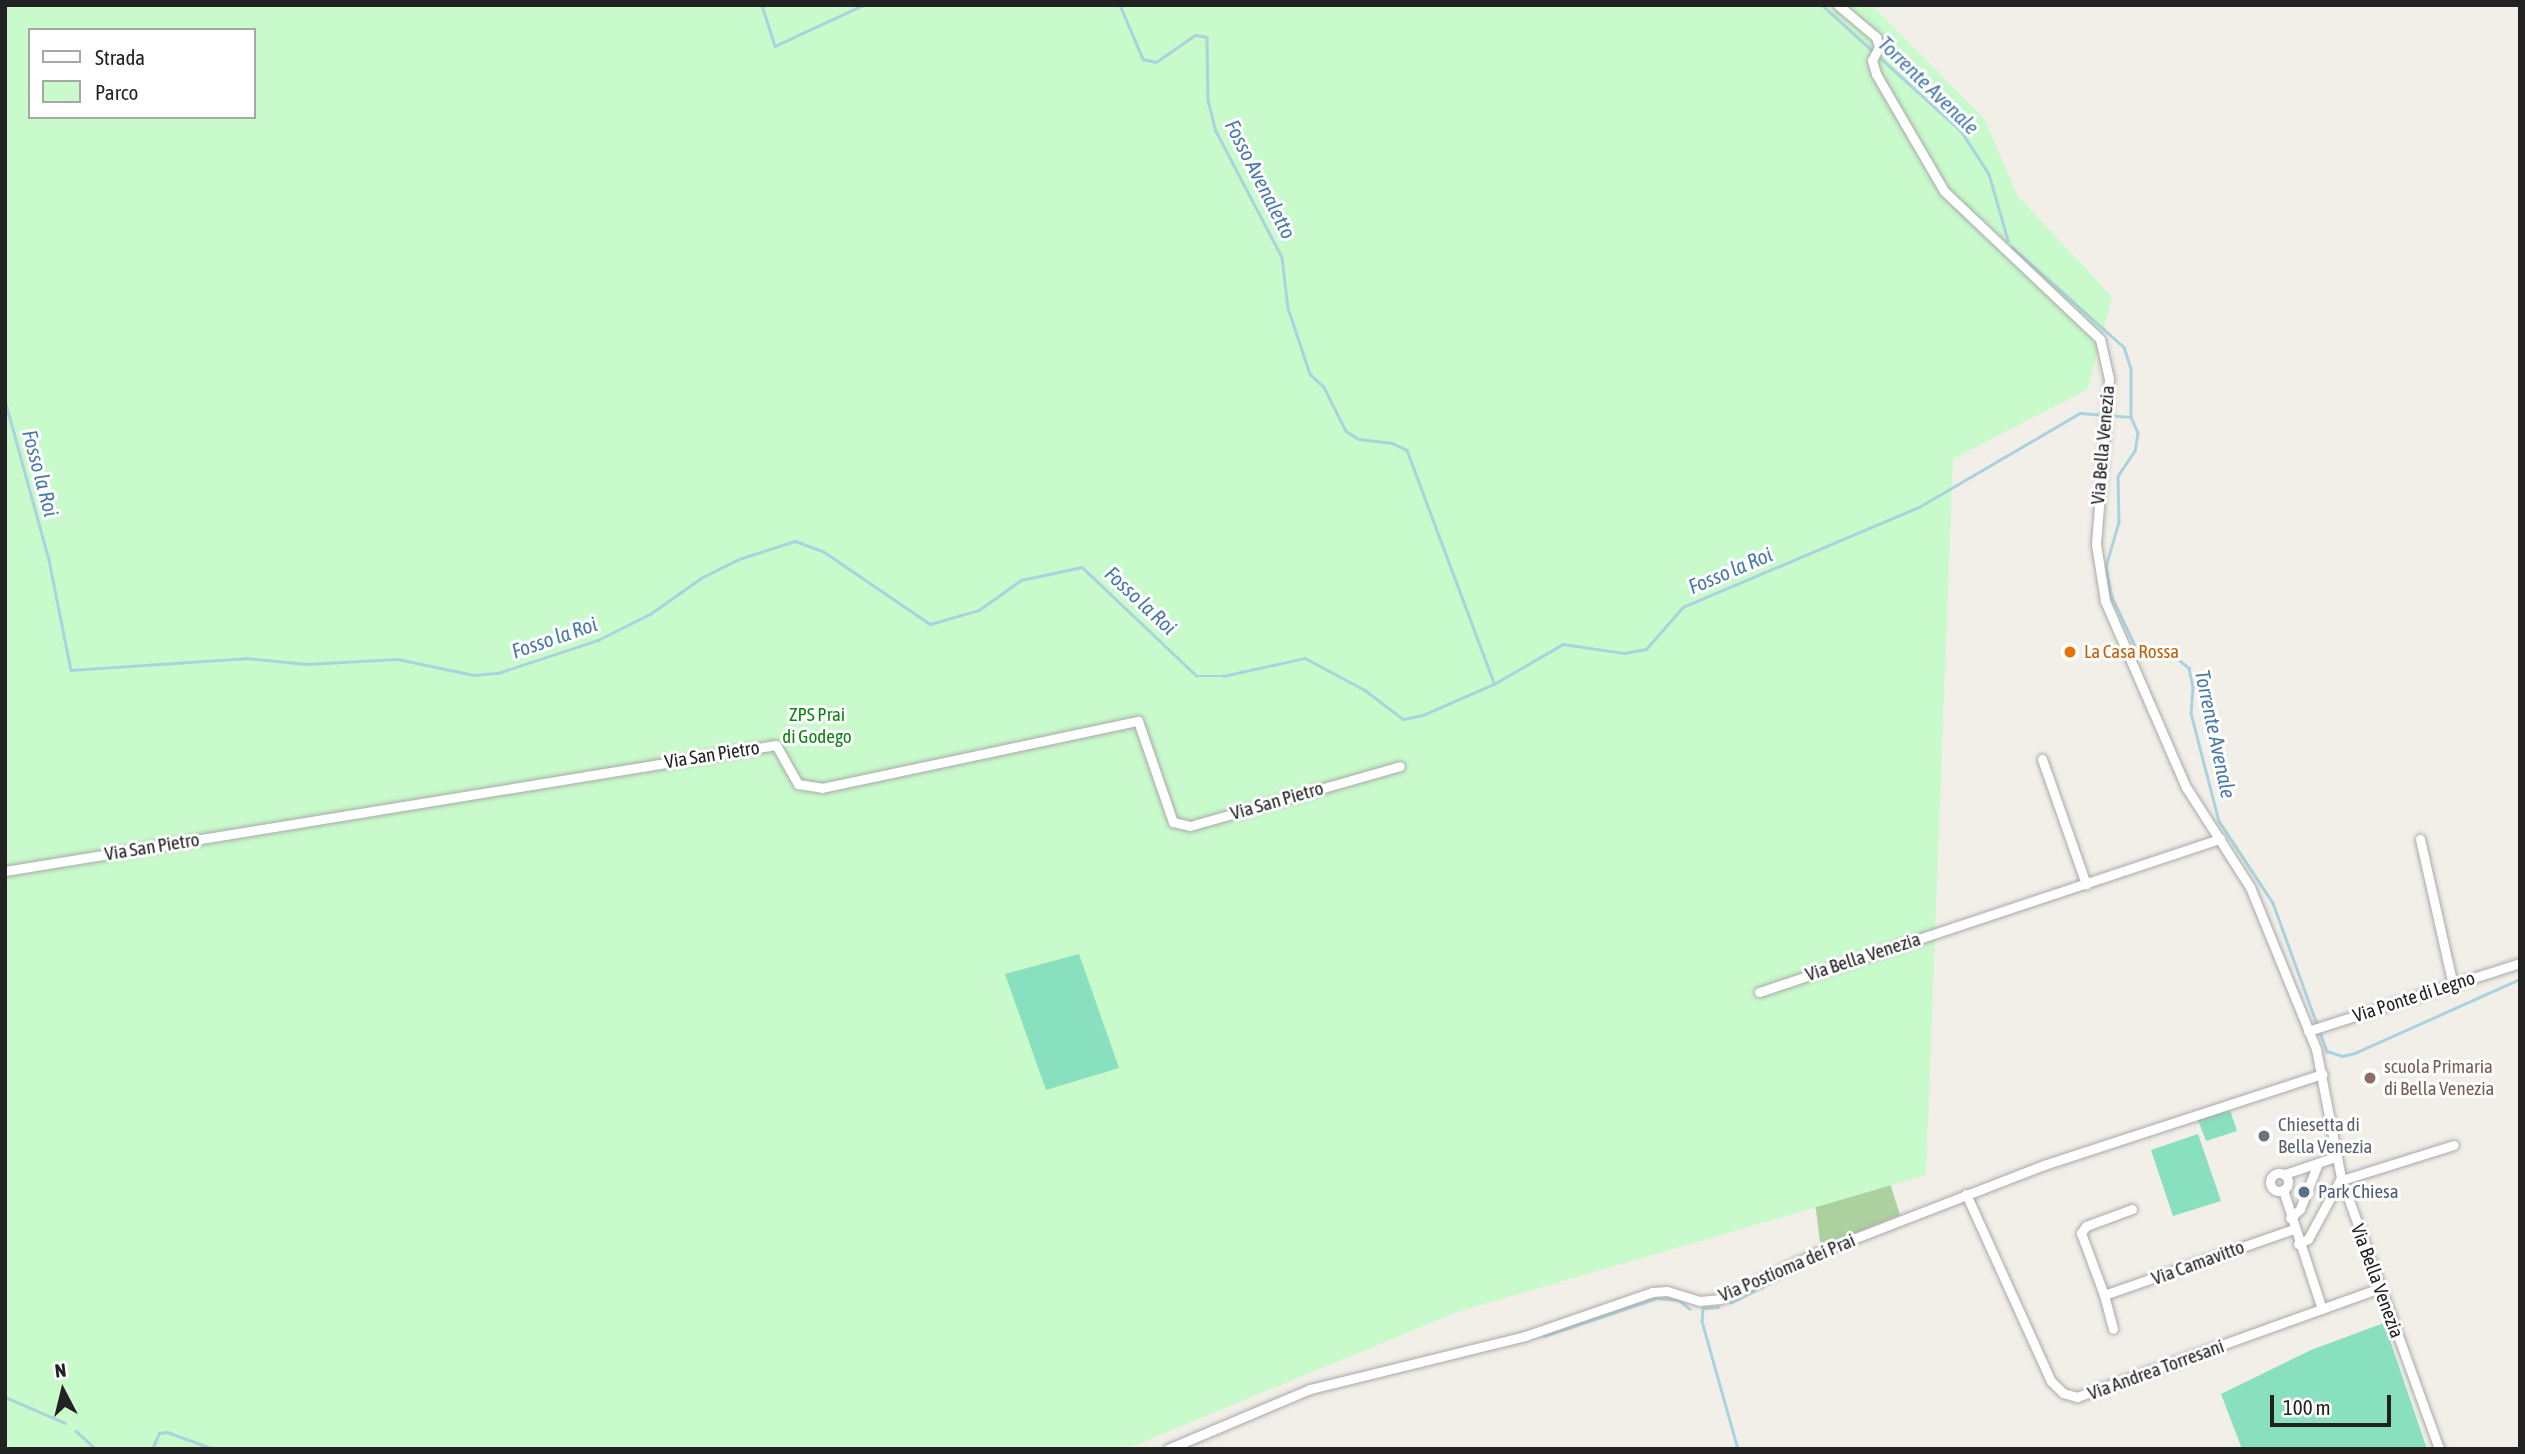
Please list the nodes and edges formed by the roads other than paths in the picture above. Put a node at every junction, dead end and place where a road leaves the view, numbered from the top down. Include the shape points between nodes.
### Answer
1 (1838, 5) edge
2 (2042, 759) dead end
3 (1400, 766) dead end
4 (2220, 839) junction
5 (2420, 839) dead end
6 (5, 871) edge
7 (2086, 884) junction
8 (2520, 963) edge
9 (2453, 986) junction
10 (1759, 992) dead end
11 (2309, 1030) junction
12 (2322, 1074) junction
13 (2454, 1145) dead end
14 (2335, 1157) junction
15 (2318, 1163) junction
16 (2285, 1174) junction
17 (2341, 1179) junction
18 (2283, 1191) junction
19 (1966, 1194) junction
20 (2132, 1209) dead end
21 (2290, 1218) junction
22 (2292, 1229) junction
23 (2298, 1244) junction
24 (2379, 1288) junction
25 (2104, 1294) junction
26 (2322, 1309) junction
27 (2113, 1329) dead end
28 (1168, 1449) edge
29 (2439, 1449) edge

1 - 4 street, Via Bella Venezia via 1870,30 1876,74 1944,191 2099,339 2108,368 2096,544 2100,585 2179,774
2 - 7 street
3 - 6 street, Via San Pietro via 1189,825 1173,822 1138,721 822,788 798,784 776,745
4 - 7 street, Via Bella Venezia
4 - 11 street, Via Bella Venezia via 2250,887
5 - 9 street
7 - 10 street, Via Bella Venezia
8 - 9 street, Via Ponte di Legno
9 - 11 street, Via Ponte di Legno
11 - 12 street, Via Bella Venezia
12 - 14 street, Via Bella Venezia
12 - 19 street, Via Postioma dei Prai via 2108,1142
13 - 17 street
14 - 15 street
14 - 17 street, Via Bella Venezia
15 - 16 street
15 - 21 street via 2300,1209
16 - 18 street via 2288,1185
16 - 18 street via 2278,1172 2270,1179 2274,1190
17 - 23 street via 2308,1238
17 - 24 street, Via Bella Venezia
18 - 21 street
19 - 26 street, Via Andrea Torresani via 2050,1381 2069,1395 2093,1395
19 - 28 street, Via Postioma dei Prai via 1816,1253 1720,1299 1700,1301 1667,1291 1651,1292 1525,1336 1310,1388
20 - 25 street via 2086,1226 2081,1233
21 - 22 street
22 - 23 street
22 - 25 street, Via Camavitto
23 - 26 street
24 - 26 street, Via Andrea Torresani
24 - 29 street, Via Bella Venezia
25 - 27 street

